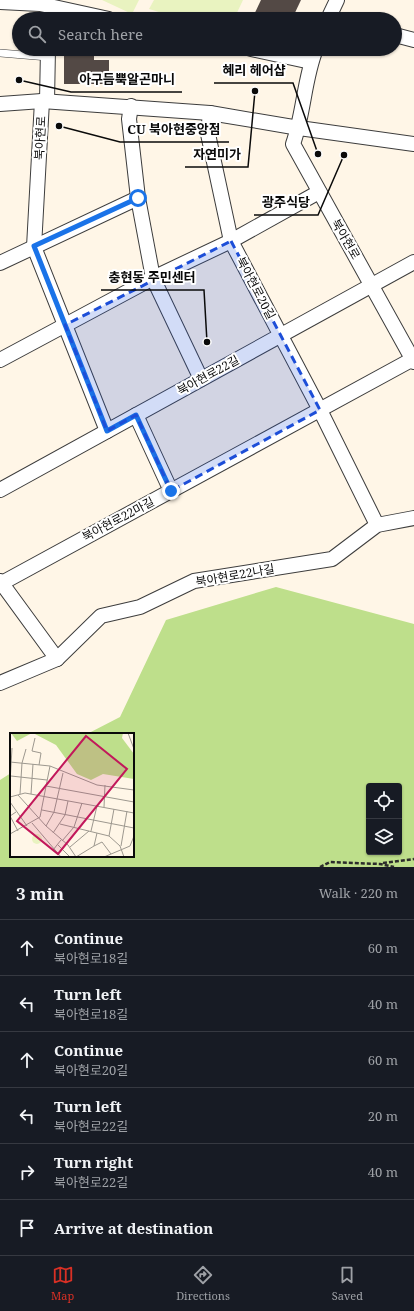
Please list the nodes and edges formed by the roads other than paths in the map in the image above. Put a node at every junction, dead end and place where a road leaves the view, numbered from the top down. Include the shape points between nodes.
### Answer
1 (337, 0) edge
2 (0, 2) edge
3 (48, 12) edge
4 (334, 12) edge
5 (402, 37) edge
6 (414, 40) edge
7 (0, 53) edge
8 (12, 53) edge
9 (48, 56) edge
10 (314, 56) edge
11 (44, 101) junction
12 (0, 104) edge
13 (131, 106) junction
14 (210, 113) junction
15 (299, 128) junction
16 (414, 144) edge
17 (319, 192) junction
18 (138, 198) junction
19 (231, 241) junction
20 (34, 246) junction
21 (414, 262) edge
22 (0, 263) edge
23 (153, 278) junction
24 (372, 285) junction
25 (65, 325) junction
26 (281, 335) junction
27 (0, 360) edge
28 (413, 360) edge
29 (201, 379) junction
30 (320, 410) junction
31 (136, 415) junction
32 (107, 431) junction
33 (1, 488) edge
34 (171, 491) junction
35 (414, 518) edge
36 (377, 524) junction
37 (0, 583) edge
38 (57, 659) junction
39 (0, 683) edge

1 - 4 street
2 - 3 street via 40,4
5 - 6 street
7 - 8 lane
9 - 11 street
10 - 15 street
11 - 12 street, 북아현로
11 - 13 street, 북아현로
11 - 20 street, 북아현로
13 - 14 street, 북아현로
13 - 18 street via 129,119
14 - 15 street, 북아현로
14 - 19 street via 208,134
15 - 16 street, 북아현로
15 - 17 street, 북아현로 via 293,144
17 - 19 street
17 - 24 street, 북아현로
18 - 20 street
18 - 23 street
19 - 23 street
19 - 26 street, 북아현로20길
20 - 22 street
20 - 25 street
21 - 24 street, 북아현로22길
23 - 25 street
23 - 29 street
24 - 26 street, 북아현로22길
24 - 28 street, 북아현로
25 - 27 street
25 - 32 street
26 - 29 street, 북아현로22길
26 - 30 street
28 - 30 street, 북아현로22마길
29 - 31 street, 북아현로22길
30 - 34 street, 북아현로22마길
30 - 36 street
31 - 32 street, 북아현로22길
31 - 34 street
32 - 33 street, 북아현로22길
34 - 37 street, 북아현로22마길
35 - 36 street, 북아현로22나길
36 - 38 street, 북아현로22나길 via 332,559 194,581 140,607 101,616
37 - 38 street, 북아현로22마길
38 - 39 street, 북아현로22나길

